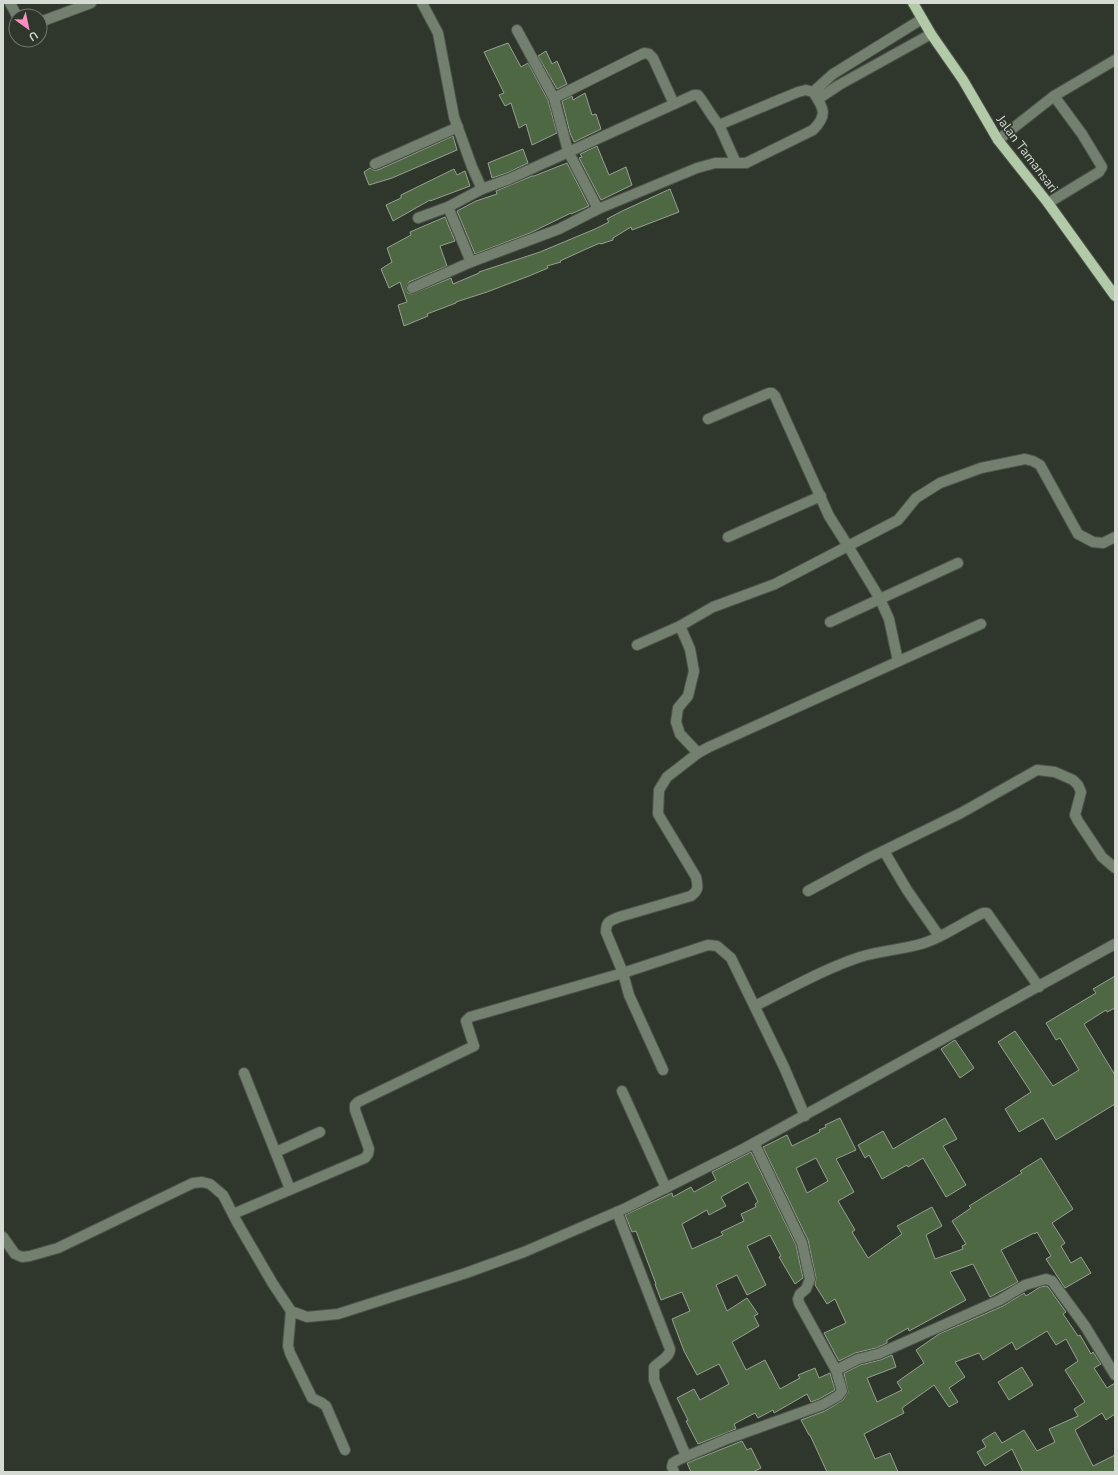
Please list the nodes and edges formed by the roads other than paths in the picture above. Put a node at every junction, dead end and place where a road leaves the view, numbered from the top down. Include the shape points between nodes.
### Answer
1 (91, 3) edge
2 (422, 3) edge
3 (913, 3) edge
4 (48, 19) edge
5 (922, 19) junction
6 (517, 30) dead end
7 (931, 34) junction
8 (1115, 60) edge
9 (816, 96) junction
10 (1054, 96) junction
11 (554, 98) junction
12 (674, 104) junction
13 (718, 125) junction
14 (458, 127) junction
15 (998, 140) junction
16 (568, 152) junction
17 (736, 163) junction
18 (375, 164) dead end
19 (482, 189) junction
20 (1048, 203) junction
21 (448, 207) junction
22 (598, 210) junction
23 (418, 218) dead end
24 (471, 262) junction
25 (412, 288) dead end
26 (1115, 296) edge
27 (708, 419) dead end
28 (820, 496) junction
29 (728, 536) dead end
30 (1115, 537) edge
31 (848, 546) junction
32 (958, 563) dead end
33 (880, 599) junction
34 (830, 622) dead end
35 (981, 624) dead end
36 (680, 626) junction
37 (637, 645) dead end
38 (898, 661) junction
39 (698, 753) junction
40 (884, 851) junction
41 (1115, 868) edge
42 (808, 891) dead end
43 (939, 936) junction
44 (1115, 944) edge
45 (623, 973) junction
46 (1040, 987) junction
47 (755, 1006) junction
48 (663, 1070) dead end
49 (244, 1073) dead end
50 (622, 1091) dead end
51 (805, 1116) junction
52 (320, 1132) dead end
53 (754, 1144) junction
54 (276, 1152) junction
55 (666, 1188) junction
56 (290, 1190) junction
57 (617, 1212) junction
58 (233, 1214) junction
59 (3, 1237) edge
60 (291, 1311) junction
61 (836, 1370) junction
62 (1115, 1375) edge
63 (345, 1450) dead end
64 (686, 1456) junction
65 (674, 1472) edge

1 - 4 street
2 - 14 street via 438,33
3 - 5 main road, Jalan Tamansari
5 - 7 main road, Jalan Tamansari
5 - 9 street via 833,74
6 - 11 street
7 - 9 street
7 - 15 main road, Jalan Tamansari
8 - 10 street
9 - 13 street via 806,90 798,92
9 - 17 street via 824,112 820,123 813,130 746,163
10 - 15 street
10 - 20 street via 1102,167 1099,172
11 - 12 street via 644,53 653,58
11 - 16 street
12 - 13 street via 698,95
12 - 16 street
13 - 17 street
14 - 18 street
14 - 19 street
15 - 20 main road, Jalan Tamansari
16 - 19 street
16 - 22 street
17 - 22 street via 715,163 697,168
19 - 21 street
20 - 26 main road, Jalan Tamansari
21 - 23 street
21 - 24 street
22 - 24 street via 559,229
24 - 25 street
27 - 28 street via 772,393
28 - 29 street
28 - 31 street
30 - 31 street via 1103,543 1093,542 1078,534 1040,465 1025,459 981,468 940,483 916,498 898,520
31 - 33 street
31 - 36 street via 775,584 713,607
32 - 33 street
33 - 34 street
33 - 38 street via 889,619
35 - 38 street
36 - 37 street
36 - 39 street via 690,649 694,671 688,696 678,708 676,722 680,734
38 - 39 street
39 - 45 street via 667,777 659,790 658,814 696,877 698,887 691,896 608,922 606,932
40 - 41 street via 960,813 1023,777 1037,770 1044,770 1055,772 1078,784 1081,792 1075,815 1102,857
40 - 42 street
40 - 43 street
43 - 46 street via 987,913
43 - 47 street via 918,945 861,956
44 - 46 street
45 - 47 street via 708,945 717,946 731,958
45 - 48 street via 629,995
45 - 56 street via 467,1019 474,1046 355,1105 369,1149 365,1158
46 - 51 street
47 - 51 street
49 - 54 street
50 - 55 street
51 - 53 street
52 - 54 street
53 - 55 street
53 - 61 street via 802,1243 810,1278 806,1289 800,1294 799,1303
54 - 56 street
55 - 57 street
56 - 58 street
57 - 60 street via 474,1271 338,1314 306,1317
57 - 64 street via 669,1345 670,1353 654,1367 654,1380
58 - 59 street via 223,1195 210,1184 202,1182 193,1183 51,1250 22,1257 15,1254
58 - 60 street
60 - 63 street via 287,1340 290,1353 312,1398 322,1403 328,1411
61 - 62 street via 1000,1300 1025,1285 1046,1279 1052,1281 1085,1326
61 - 64 street via 842,1391 838,1396 822,1405
64 - 65 street via 673,1463

